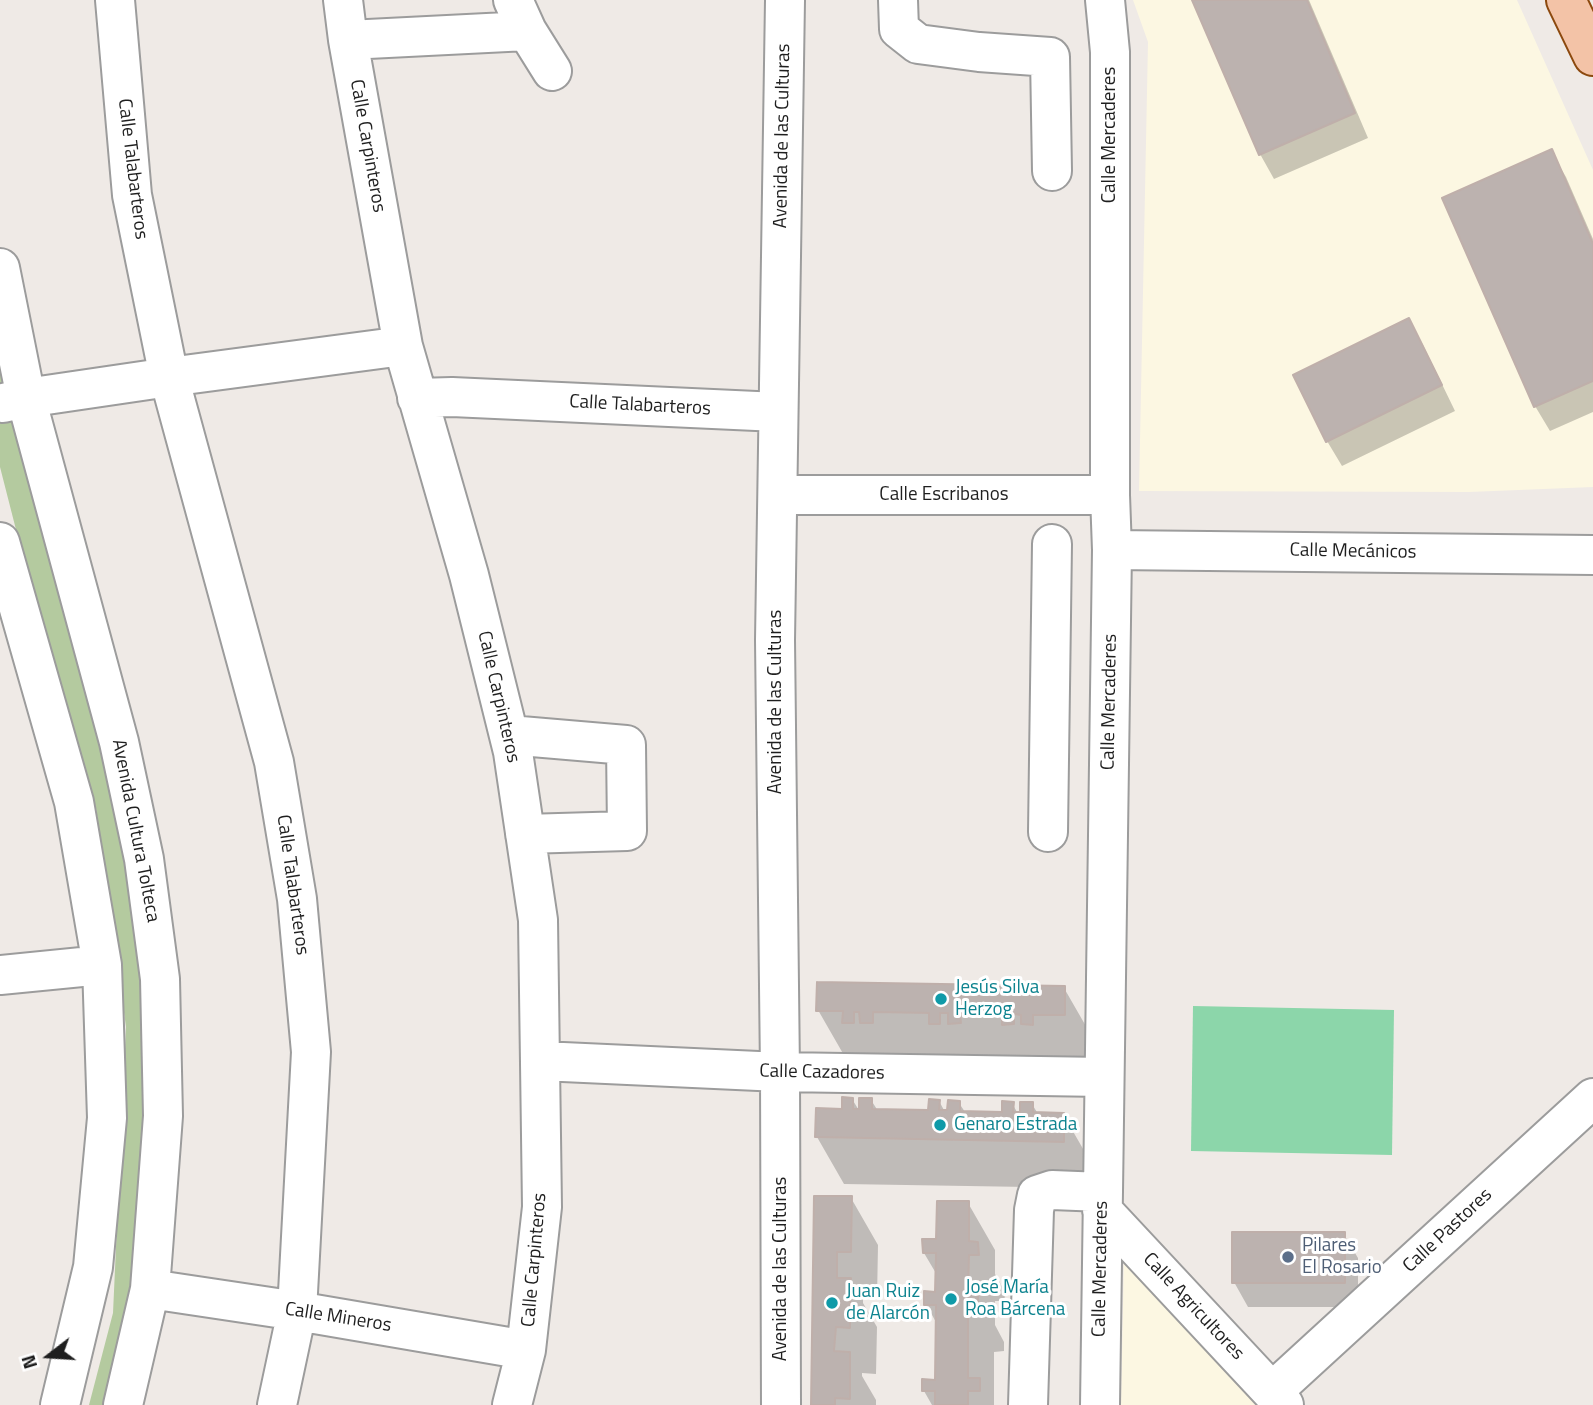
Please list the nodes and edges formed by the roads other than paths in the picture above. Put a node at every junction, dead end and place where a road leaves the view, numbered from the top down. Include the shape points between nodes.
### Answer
1 (115, 0) edge
2 (343, 0) edge
3 (785, 0) edge
4 (898, 0) edge
5 (1105, 0) edge
6 (1566, 0) edge
7 (520, 15) edge
8 (348, 40) junction
9 (1593, 56) edge
10 (552, 71) dead end
11 (1052, 171) dead end
12 (0, 268) edge
13 (403, 346) junction
14 (169, 377) junction
15 (418, 398) junction
16 (13, 401) edge
17 (778, 412) junction
18 (778, 495) junction
19 (1110, 495) junction
20 (0, 542) edge
21 (1052, 544) dead end
22 (1112, 550) junction
23 (1593, 555) edge
24 (1050, 701) junction
25 (1110, 701) junction
26 (509, 735) junction
27 (1048, 832) dead end
28 (525, 834) junction
29 (102, 965) junction
30 (0, 975) edge
31 (541, 1060) junction
32 (780, 1072) junction
33 (1104, 1077) junction
34 (1593, 1098) edge
35 (1102, 1201) junction
36 (150, 1289) junction
37 (297, 1311) junction
38 (526, 1350) junction
39 (1278, 1398) edge
40 (60, 1405) edge
41 (123, 1405) edge
42 (276, 1405) edge
43 (512, 1405) edge
44 (781, 1405) edge
45 (1028, 1405) edge
46 (1100, 1405) edge

1 - 14 street, Calle Talabarteros via 132,195
2 - 8 street, Calle Carpinteros
3 - 17 street, Avenida de las Culturas
4 - 11 street via 899,29 918,44 1050,57
5 - 19 street, Calle Mercaderes via 1110,52
6 - 9 main road
7 - 8 street
7 - 10 street
8 - 13 street, Calle Carpinteros
12 - 16 street, Avenida Cultura Tolteca
13 - 14 street
13 - 15 street, Calle Carpinteros
14 - 16 street
14 - 37 street, Calle Talabarteros via 274,762 297,899 311,1052
15 - 17 street, Calle Talabarteros
15 - 26 street, Calle Carpinteros
16 - 36 street, Avenida Cultura Tolteca via 119,742 144,859 160,979 163,1115
17 - 18 street, Avenida de las Culturas
18 - 19 street, Calle Escribanos
18 - 32 street, Avenida de las Culturas via 775,640
19 - 22 street, Calle Mercaderes
20 - 29 street via 74,802
21 - 24 street
22 - 23 street, Calle Mecánicos
22 - 25 street, Calle Mercaderes
24 - 25 street
24 - 27 street
25 - 33 street, Calle Mercaderes
26 - 28 street, Calle Carpinteros
26 - 28 street via 626,745 628,831
28 - 31 street, Calle Carpinteros via 538,920
29 - 30 street
29 - 40 street via 107,1118 93,1267
31 - 32 street, Calle Cazadores
31 - 38 street, Calle Carpinteros via 542,1207
32 - 33 street, Calle Cazadores
32 - 44 street, Avenida de las Culturas
33 - 35 street, Calle Mercaderes
34 - 39 street, Calle Pastores
35 - 39 street, Calle Agricultores
35 - 45 street via 1052,1190 1037,1195
35 - 46 street, Calle Mercaderes
36 - 37 street, Calle Mineros
36 - 41 street, Avenida Cultura Tolteca
37 - 38 street, Calle Mineros
37 - 42 street, Calle Talabarteros
38 - 43 street, Calle Carpinteros

